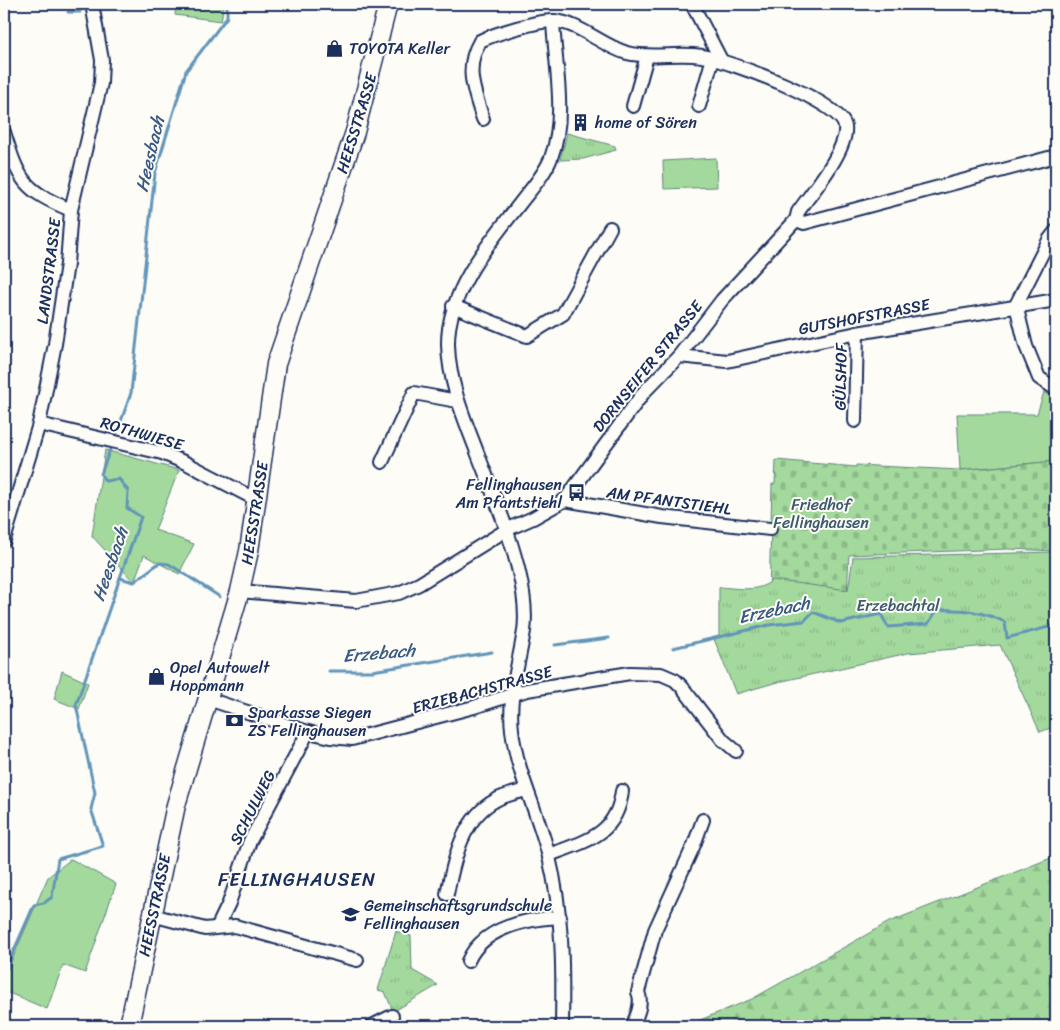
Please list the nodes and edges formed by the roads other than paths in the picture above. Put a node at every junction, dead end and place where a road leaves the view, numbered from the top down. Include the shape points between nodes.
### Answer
1 (92, 4) edge
2 (388, 4) edge
3 (692, 4) edge
4 (553, 21) junction
5 (648, 56) junction
6 (717, 59) junction
7 (633, 106) dead end
8 (699, 106) dead end
9 (483, 119) dead end
10 (4, 132) edge
11 (1056, 156) edge
12 (71, 210) junction
13 (796, 220) junction
14 (610, 228) dead end
15 (1056, 231) edge
16 (1056, 300) edge
17 (453, 306) junction
18 (1016, 306) junction
19 (857, 333) junction
20 (679, 356) junction
21 (1056, 389) edge
22 (457, 401) junction
23 (855, 421) dead end
24 (39, 424) junction
25 (382, 462) dead end
26 (257, 500) junction
27 (565, 500) junction
28 (770, 528) dead end
29 (508, 529) junction
30 (4, 540) edge
31 (240, 591) junction
32 (511, 696) junction
33 (208, 699) junction
34 (308, 732) junction
35 (736, 751) dead end
36 (526, 790) junction
37 (622, 791) dead end
38 (703, 820) dead end
39 (549, 854) junction
40 (447, 894) dead end
41 (152, 915) junction
42 (560, 917) junction
43 (218, 926) junction
44 (357, 960) dead end
45 (468, 961) dead end
46 (128, 1026) edge
47 (562, 1026) edge
48 (632, 1026) edge

1 - 12 street, LANDSTRASSE via 102,60 101,83
2 - 26 main road, HEESSTRASSE via 355,132 276,364
3 - 6 street
4 - 5 street via 574,27 624,52
4 - 9 street via 480,40 470,77
4 - 17 street via 559,81 557,134 550,160 540,178 494,236
5 - 6 street
5 - 7 street
6 - 8 street
6 - 13 street, DORNSEIFER STRASSE via 769,78 823,104 838,114 845,126 844,140 837,154 798,212
10 - 12 street via 12,161 27,186 42,198
11 - 13 street via 813,220
12 - 24 street, LANDSTRASSE via 67,264
13 - 20 street, DORNSEIFER STRASSE via 722,300
14 - 17 street via 563,314 526,336
15 - 18 street
16 - 18 street, GUTSHOFSTRASSE
17 - 22 street via 448,345
18 - 19 street, GUTSHOFSTRASSE
18 - 21 street via 1026,346 1039,378
19 - 20 street, GUTSHOFSTRASSE via 727,361
19 - 23 street, GÜLSHOF
20 - 27 street, DORNSEIFER STRASSE via 644,392
22 - 25 street via 414,393
22 - 29 street
24 - 26 street, ROTHWIESE via 162,454
24 - 30 street, LANDSTRASSE
26 - 31 main road, HEESSTRASSE
27 - 28 street, AM PFANTSTIEHL via 662,517
27 - 29 street, DORNSEIFER STRASSE
29 - 31 street, DORNSEIFER STRASSE via 419,584 378,598 346,601
29 - 32 street via 525,610
31 - 33 main road, HEESSTRASSE
32 - 34 street, ERZEBACHSTRASSE via 352,739
32 - 35 street, ERZEBACHSTRASSE via 527,690 630,673 661,674 682,687 723,740
32 - 36 street via 512,732
33 - 34 street, ERZEBACHSTRASSE
33 - 41 main road, HEESSTRASSE via 176,805
34 - 43 street, SCHULWEG via 250,841
36 - 39 street
36 - 40 street via 496,799 473,820 455,858
37 - 39 street via 620,809 603,830 591,839
38 - 48 street via 655,930
39 - 42 street
41 - 43 street via 205,929
41 - 46 main road, HEESSTRASSE
42 - 45 street via 532,919 496,932 479,944
42 - 47 street
43 - 44 street via 234,926

